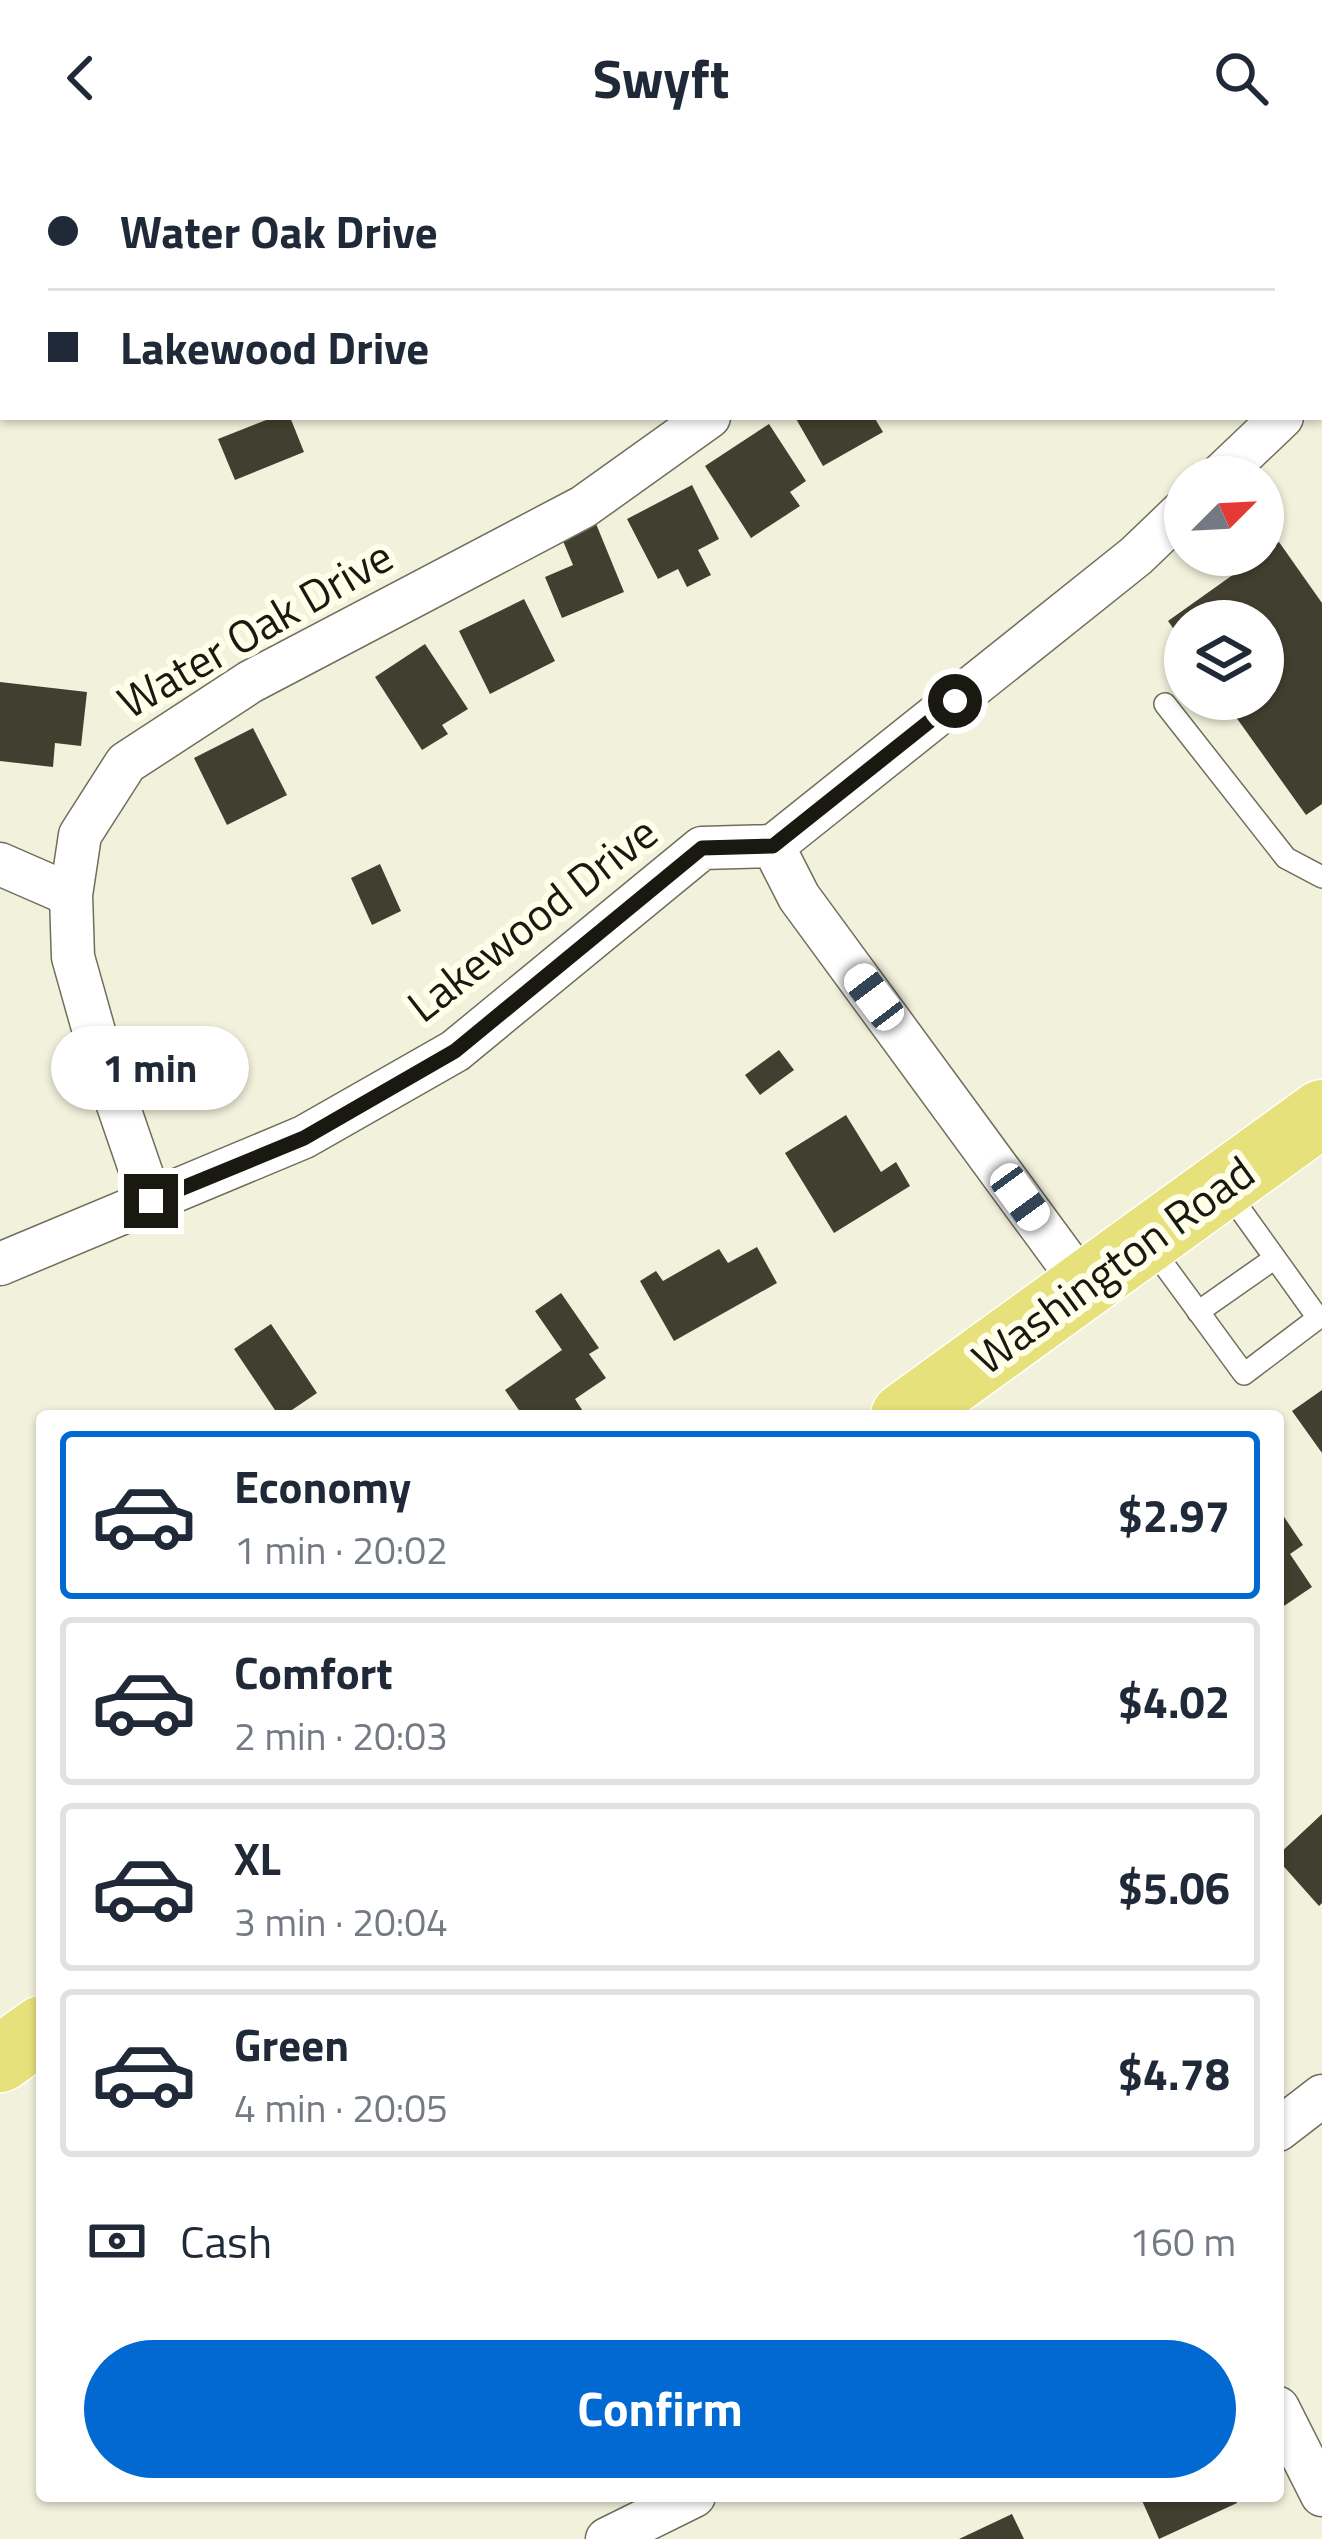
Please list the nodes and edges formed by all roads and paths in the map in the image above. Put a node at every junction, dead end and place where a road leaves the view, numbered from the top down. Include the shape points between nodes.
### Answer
1 (705, 420) edge
2 (1279, 420) edge
3 (1241, 456) edge
4 (1164, 529) edge
5 (1178, 720) edge
6 (773, 846) junction
7 (0, 864) edge
8 (1322, 877) edge
9 (71, 896) junction
10 (1322, 1113) edge
11 (1223, 1185) junction
12 (151, 1201) junction
13 (1147, 1242) junction
14 (1274, 1258) junction
15 (0, 1264) edge
16 (1085, 1287) junction
17 (1198, 1312) junction
18 (912, 1410) edge
19 (36, 2034) edge
20 (0, 2059) edge
21 (1322, 2096) edge
22 (1284, 2125) edge
23 (1284, 2420) edge
24 (1322, 2495) edge
25 (682, 2502) edge
26 (607, 2539) edge

1 - 9 street, Water Oak Drive via 583,507 250,682 126,763 80,835
2 - 3 street
4 - 6 street
5 - 8 lane via 1286,858
6 - 12 street, Lakewood Drive via 702,848 455,1051 304,1138
6 - 16 street via 799,897
7 - 9 street
9 - 12 street, Water Oak Drive via 73,957
10 - 11 main road, Washington Road
11 - 13 main road, Washington Road
11 - 14 lane
12 - 15 street, Lakewood Drive
13 - 16 main road, Washington Road
13 - 17 lane
14 - 17 lane
14 - 17 lane via 1318,1318 1244,1374
16 - 18 main road, Washington Road
19 - 20 main road
21 - 22 street
23 - 24 street
25 - 26 street

